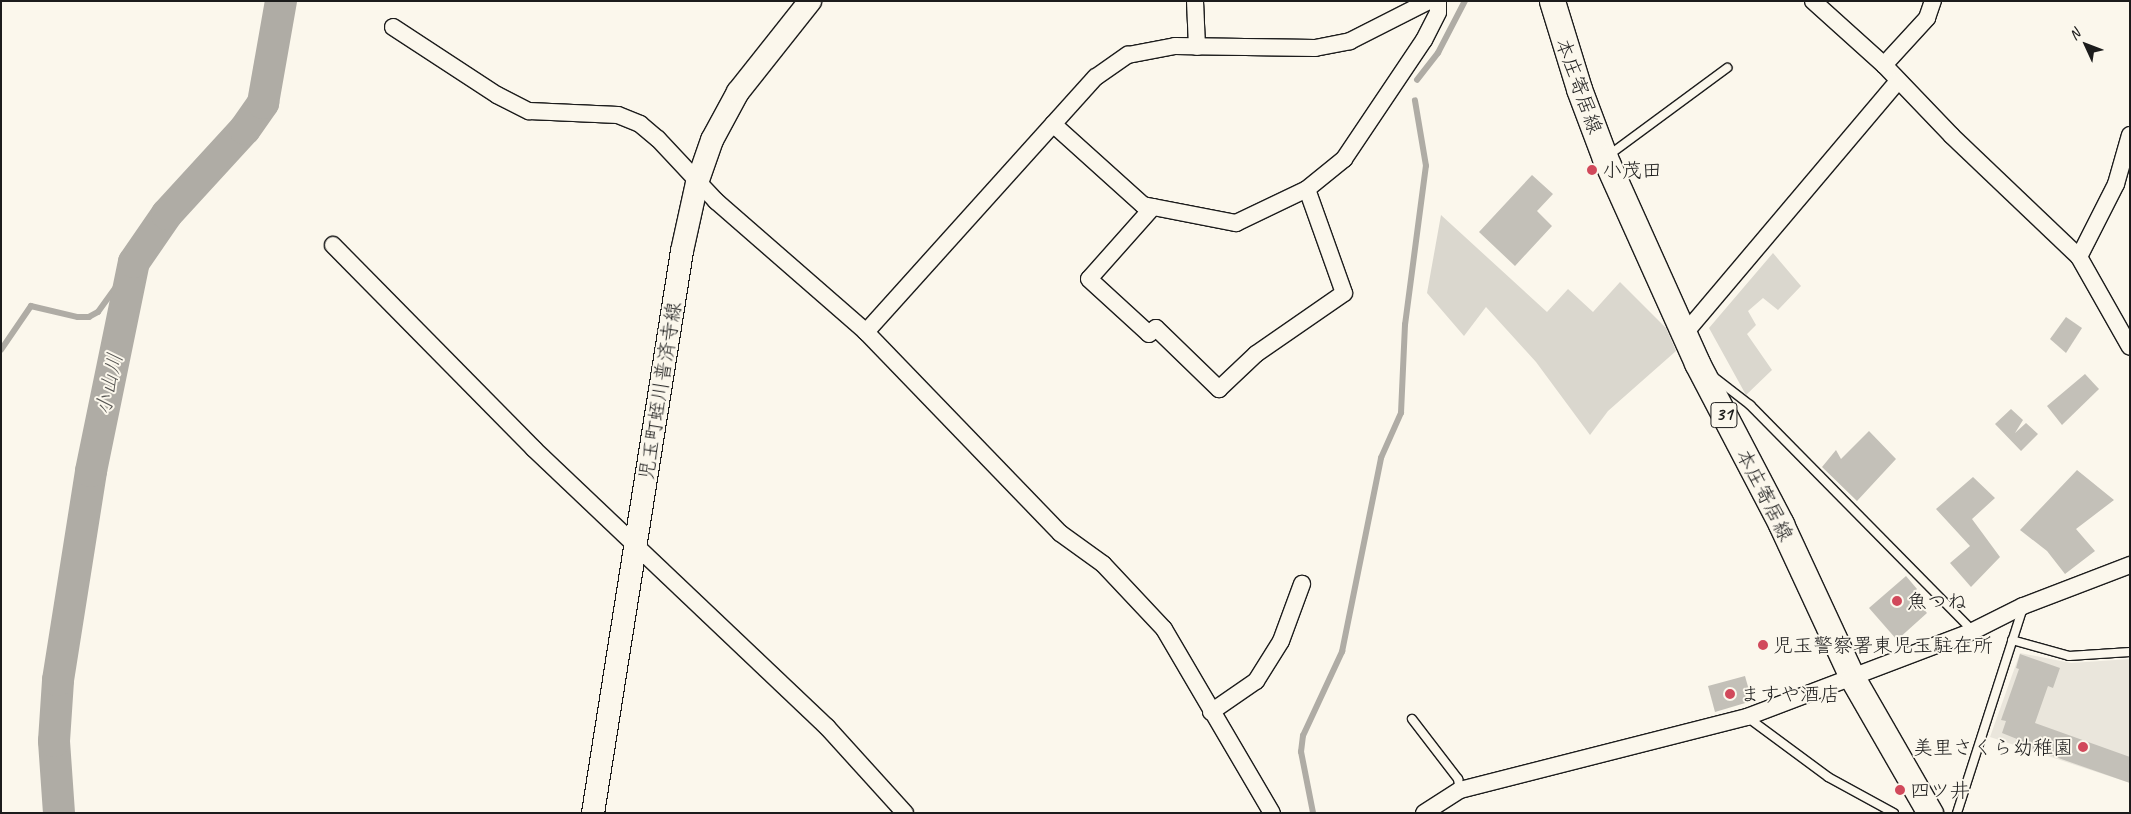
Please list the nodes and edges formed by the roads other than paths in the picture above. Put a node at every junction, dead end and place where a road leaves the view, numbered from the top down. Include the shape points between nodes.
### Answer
1 (810, 1) edge
2 (1195, 1) edge
3 (1429, 1) edge
4 (1438, 1) edge
5 (1552, 1) edge
6 (1813, 1) edge
7 (1933, 1) edge
8 (393, 27) dead end
9 (1196, 47) junction
10 (1884, 65) junction
11 (1727, 68) dead end
12 (1898, 82) junction
13 (1053, 124) junction
14 (2130, 136) edge
15 (1605, 158) junction
16 (697, 183) junction
17 (1307, 189) junction
18 (1154, 207) junction
19 (333, 245) dead end
20 (2079, 257) junction
21 (866, 332) junction
22 (1685, 333) junction
23 (2130, 347) edge
24 (1697, 363) junction
25 (635, 543) junction
26 (2130, 565) edge
27 (1302, 584) dead end
28 (2023, 606) junction
29 (1973, 631) junction
30 (2012, 640) junction
31 (2130, 652) edge
32 (1853, 679) junction
33 (1211, 712) junction
34 (1747, 717) junction
35 (1412, 718) dead end
36 (1460, 790) junction
37 (592, 813) edge
38 (905, 813) edge
39 (1272, 813) edge
40 (1424, 813) edge
41 (1894, 813) edge
42 (1930, 813) edge
43 (1957, 813) edge

1 - 16 main road, 児玉町蛭川普済寺線 via 738,92 712,140
2 - 9 street
3 - 9 street via 1350,41 1315,48
4 - 17 street via 1438,12 1424,40 1344,160
5 - 15 main road, 本庄寄居線 / 31 via 1578,89
6 - 10 street
7 - 10 street via 1927,18
8 - 16 street via 497,95 529,111 618,115 640,124 658,139
9 - 13 street via 1175,46 1128,55 1096,76
10 - 12 street
11 - 15 lane
12 - 20 street
12 - 22 street
13 - 18 street via 1143,205
13 - 21 street
14 - 20 street via 2116,184
15 - 22 main road, 本庄寄居線 / 31
16 - 21 street
16 - 25 main road, 児玉町蛭川普済寺線 via 682,251
17 - 18 street via 1236,224
17 - 18 street via 1344,293 1256,354 1219,390 1156,328 1149,334 1089,279
19 - 25 street via 534,449
20 - 23 street
21 - 33 street via 1060,533 1103,564 1164,629
22 - 24 main road, 本庄寄居線 / 31
24 - 29 lane via 1750,405
24 - 32 main road, 本庄寄居線 / 31 via 1781,524
25 - 37 main road, 児玉町蛭川普済寺線
25 - 38 street via 827,727
26 - 28 street
27 - 33 street via 1281,641 1256,680
28 - 29 street
28 - 30 lane
29 - 32 street
30 - 31 lane via 2069,656
30 - 43 lane
32 - 34 street
32 - 42 main road, 本庄寄居線 / 31
33 - 39 street
34 - 36 street
34 - 41 lane via 1828,777
35 - 36 lane via 1458,779
36 - 40 street

